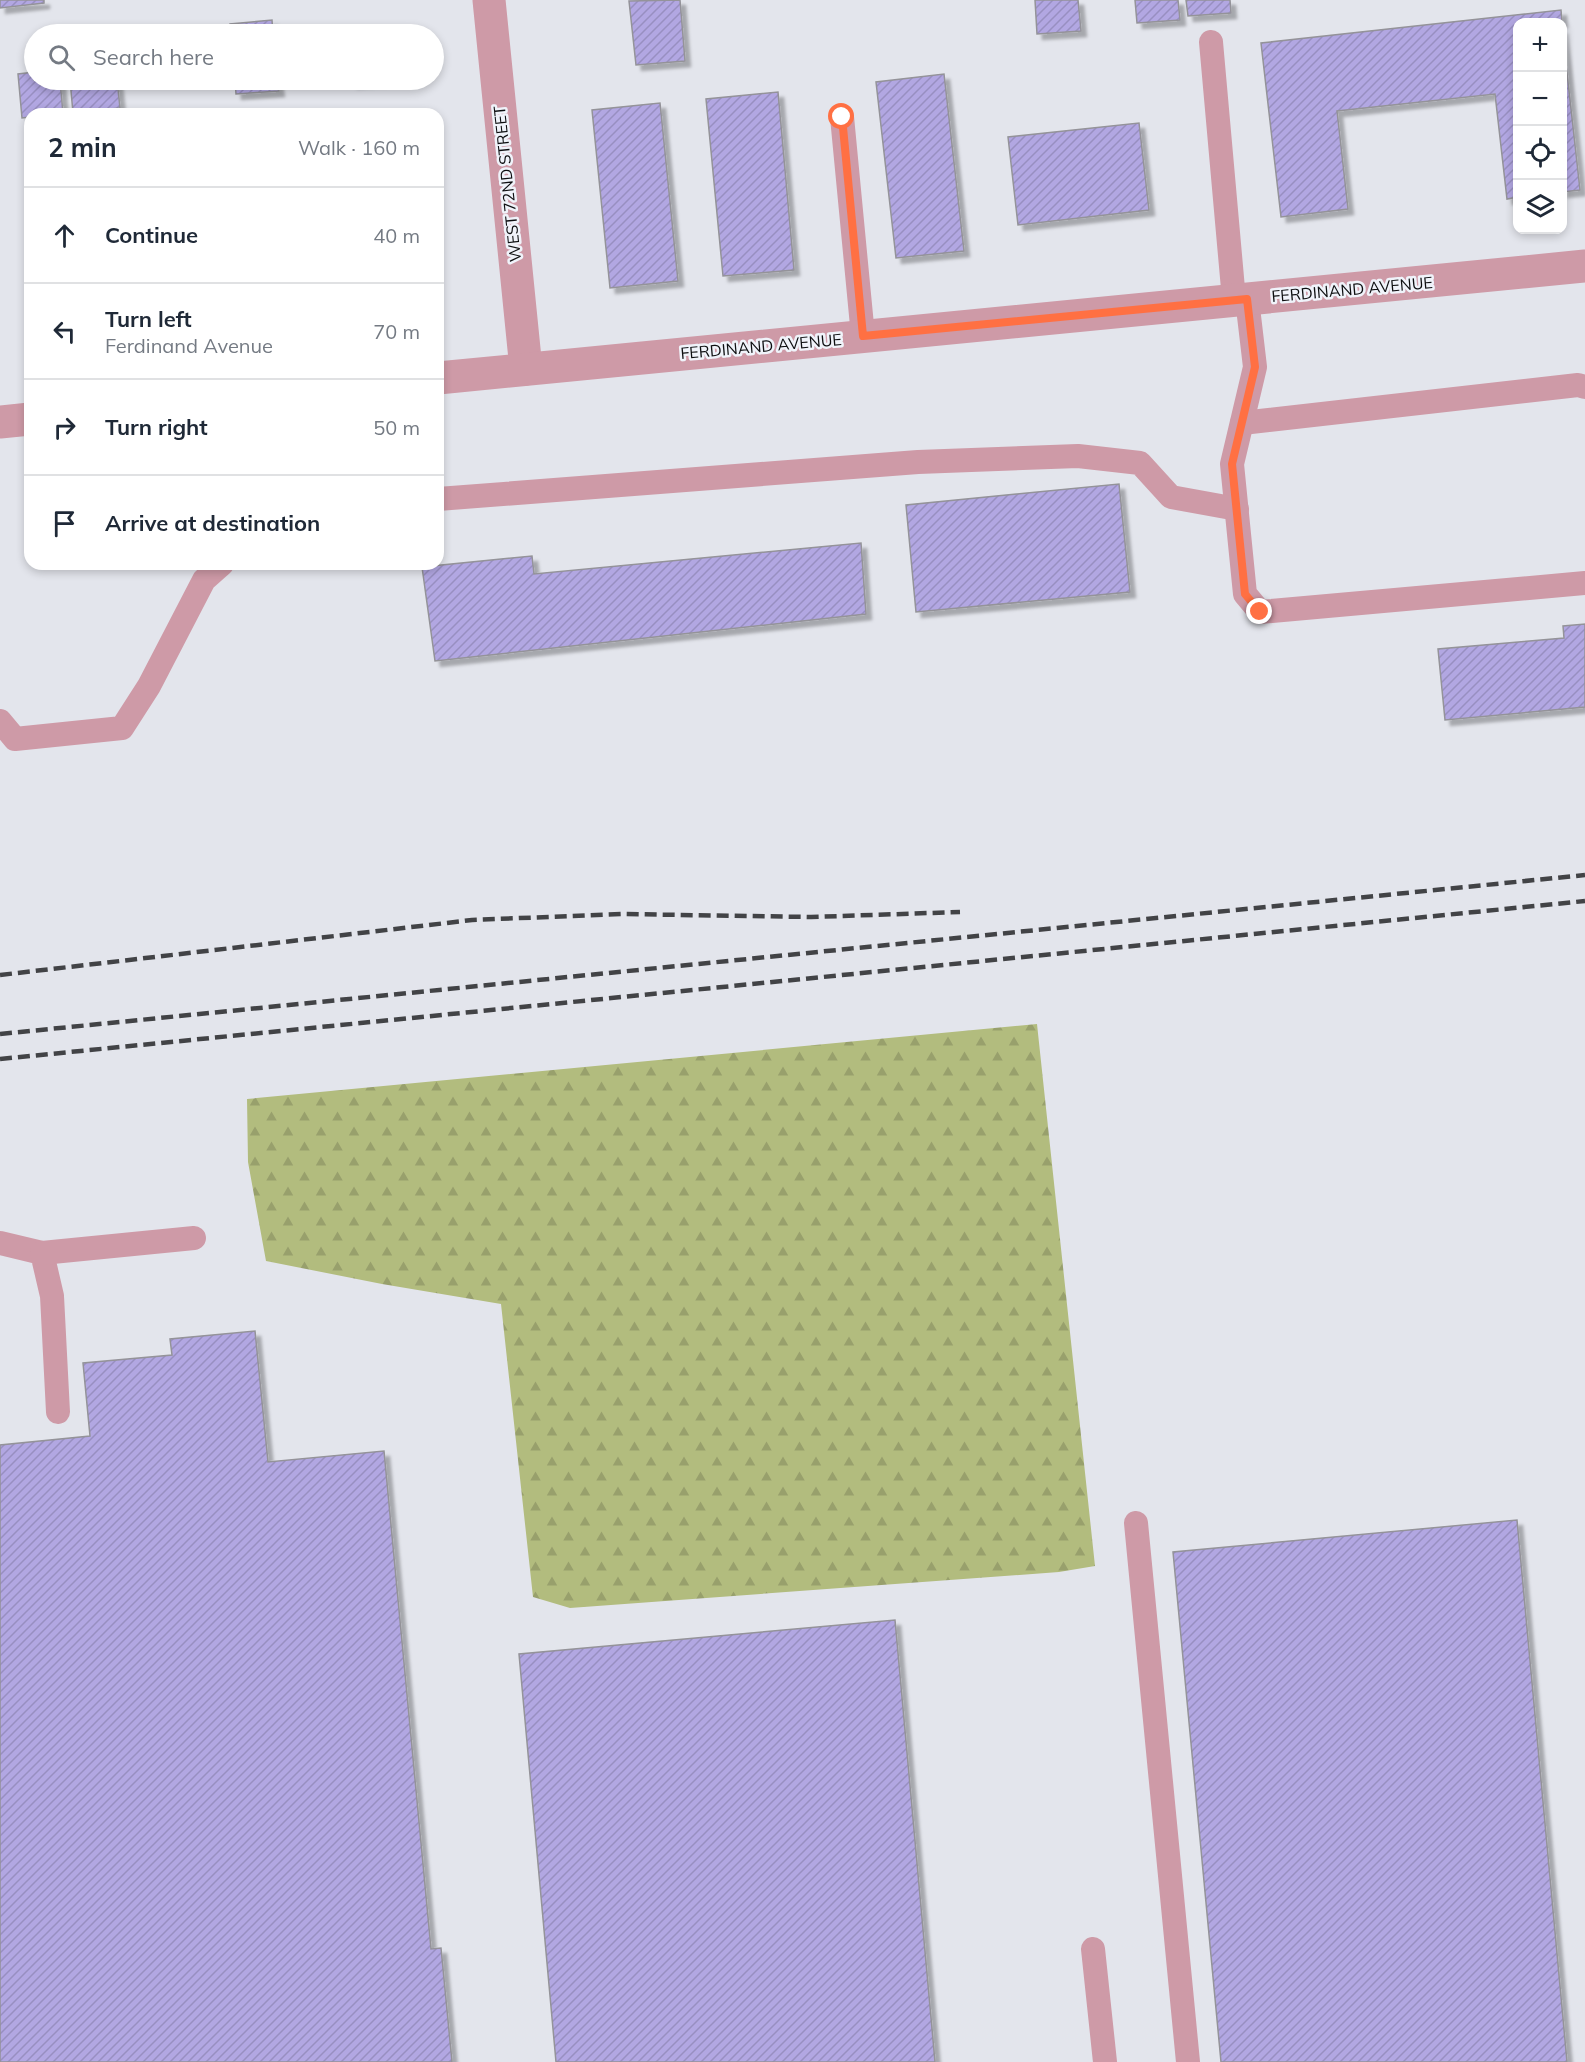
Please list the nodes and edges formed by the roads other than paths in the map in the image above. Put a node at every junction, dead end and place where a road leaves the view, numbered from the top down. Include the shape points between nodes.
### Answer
1 (489, 0) edge
2 (1211, 42) dead end
3 (842, 117) dead end
4 (1585, 266) edge
5 (1240, 299) junction
6 (863, 336) junction
7 (526, 369) junction
8 (444, 377) edge
9 (1585, 387) edge
10 (24, 420) edge
11 (0, 422) edge
12 (1242, 423) junction
13 (444, 499) edge
14 (1237, 510) junction
15 (215, 570) edge
16 (1585, 583) edge
17 (0, 721) edge
18 (194, 1238) dead end
19 (0, 1243) edge
20 (42, 1253) junction
21 (58, 1412) dead end
22 (1136, 1523) dead end
23 (1094, 1950) dead end
24 (1105, 2062) edge
25 (1188, 2062) edge

1 - 7 street, WEST 72ND STREET
2 - 5 lane
3 - 6 lane
4 - 5 street, FERDINAND AVENUE
5 - 6 street, FERDINAND AVENUE
5 - 12 lane via 1255,367
6 - 7 street, FERDINAND AVENUE
7 - 8 street, FERDINAND AVENUE
9 - 12 lane
10 - 11 street
12 - 14 lane via 1232,464
13 - 14 lane via 918,462 1078,456 1140,463 1171,497
14 - 16 lane via 1245,594 1260,612
15 - 17 lane via 204,580 149,686 122,728 15,740
18 - 20 lane
19 - 20 lane
20 - 21 lane via 52,1296
22 - 25 lane
23 - 24 lane

